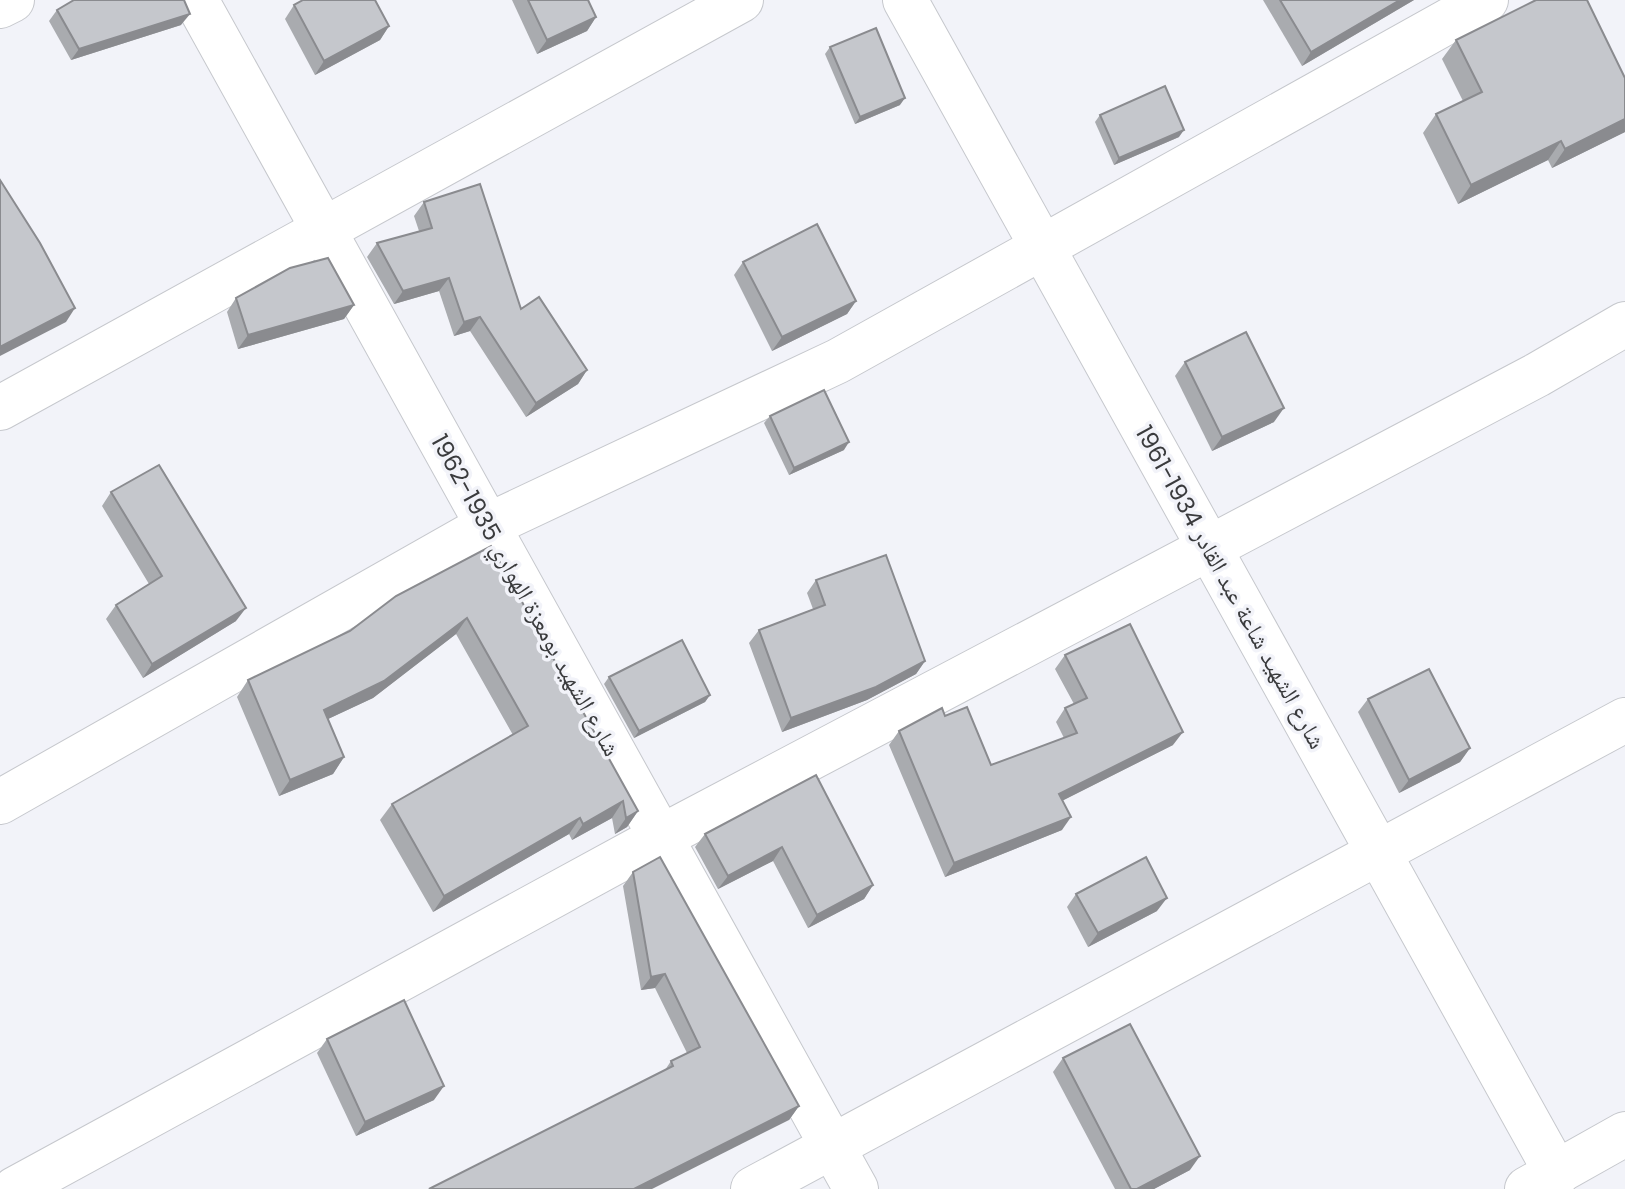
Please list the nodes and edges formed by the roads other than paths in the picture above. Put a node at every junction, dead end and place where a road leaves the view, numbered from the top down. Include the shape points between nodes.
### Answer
1 (12, 0) edge
2 (196, 0) edge
3 (741, 0) edge
4 (905, 0) edge
5 (1486, 0) edge
6 (0, 6) edge
7 (323, 231) junction
8 (1041, 247) junction
9 (1625, 324) edge
10 (0, 408) edge
11 (487, 526) junction
12 (1209, 548) junction
13 (1625, 720) edge
14 (0, 802) edge
15 (661, 837) junction
16 (1379, 853) junction
17 (1625, 1134) edge
18 (834, 1149) junction
19 (1542, 1182) edge
20 (15, 1189) edge
21 (753, 1189) edge
22 (856, 1189) edge

1 - 6 street
2 - 7 street, شارع الشهيد بومعزة الهواري 1935-1962
3 - 7 street
4 - 8 street, شارع الشهيد شاعة عبد القادر 1934-1961
5 - 8 street
7 - 10 street
7 - 11 street, شارع الشهيد بومعزة الهواري 1935-1962
8 - 11 street via 838,361
8 - 12 street, شارع الشهيد شاعة عبد القادر 1934-1961
9 - 12 street
11 - 14 street
11 - 15 street, شارع الشهيد بومعزة الهواري 1935-1962
12 - 15 street
12 - 16 street, شارع الشهيد شاعة عبد القادر 1934-1961
13 - 16 street
15 - 18 street, شارع الشهيد بومعزة الهواري 1935-1962
15 - 20 street
16 - 18 street
16 - 19 street, شارع الشهيد شاعة عبد القادر 1934-1961
17 - 19 street
18 - 21 street
18 - 22 street, شارع الشهيد بومعزة الهواري 1935-1962

